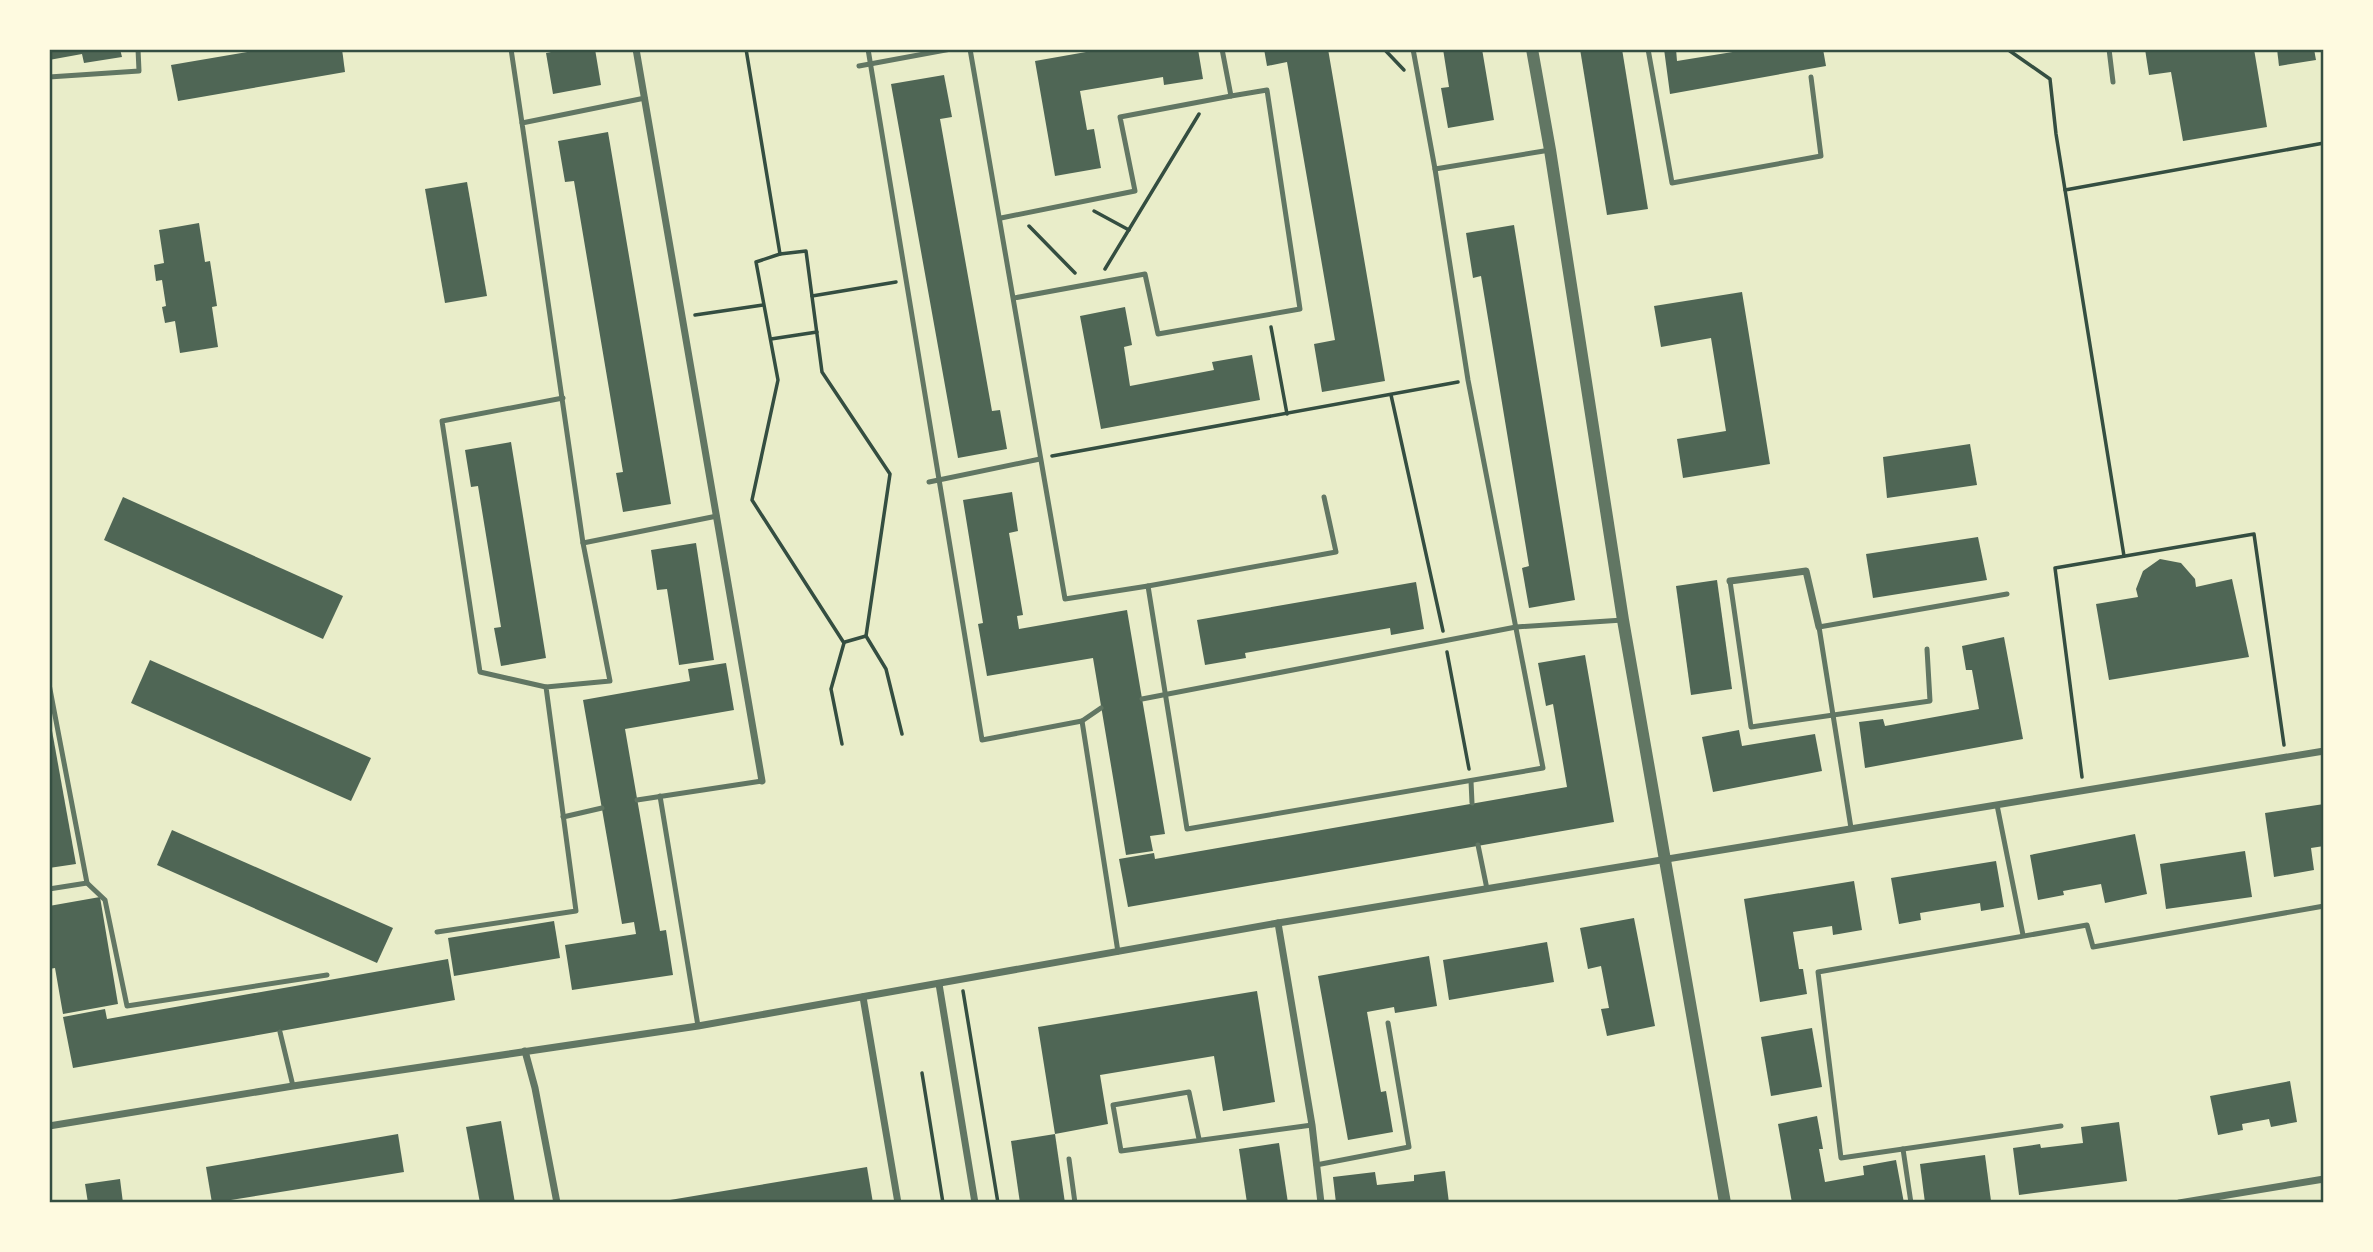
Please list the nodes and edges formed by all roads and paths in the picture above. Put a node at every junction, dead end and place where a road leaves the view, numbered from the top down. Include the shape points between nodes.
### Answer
1 (138, 49) edge
2 (511, 49) edge
3 (636, 49) edge
4 (746, 49) edge
5 (868, 49) edge
6 (951, 49) edge
7 (970, 49) edge
8 (1222, 49) edge
9 (1413, 49) edge
10 (1532, 49) edge
11 (1648, 49) edge
12 (2007, 49) edge
13 (2109, 49) edge
14 (870, 64) junction
15 (859, 66) dead end
16 (49, 77) edge
17 (1811, 77) dead end
18 (2113, 82) dead end
19 (1231, 96) junction
20 (645, 98) junction
21 (1207, 100) junction
22 (522, 123) junction
23 (2324, 143) edge
24 (1550, 150) junction
25 (1435, 169) junction
26 (2065, 190) junction
27 (1078, 202) junction
28 (1018, 214) junction
29 (1001, 218) junction
30 (1129, 230) junction
31 (780, 254) junction
32 (1105, 269) junction
33 (1094, 270) dead end
34 (1084, 271) dead end
35 (906, 280) junction
36 (1096, 283) junction
37 (812, 296) junction
38 (1014, 298) junction
39 (764, 305) junction
40 (1268, 315) junction
41 (682, 317) junction
42 (817, 332) junction
43 (771, 340) junction
44 (1468, 380) junction
45 (1391, 395) junction
46 (563, 398) junction
47 (1287, 414) junction
48 (1040, 458) junction
49 (939, 480) junction
50 (929, 482) dead end
51 (1324, 497) dead end
52 (717, 516) junction
53 (583, 543) junction
54 (2124, 556) junction
55 (1730, 581) joint
56 (1148, 586) junction
57 (2007, 594) dead end
58 (1623, 620) junction
59 (1516, 626) junction
60 (1819, 626) junction
61 (866, 636) junction
62 (1445, 640) junction
63 (844, 643) junction
64 (1927, 649) dead end
65 (49, 684) edge
66 (546, 688) junction
67 (1164, 694) junction
68 (1142, 699) dead end
69 (1101, 708) dead end
70 (1832, 713) junction
71 (1082, 721) junction
72 (902, 734) dead end
73 (842, 744) dead end
74 (2324, 751) edge
75 (2285, 758) junction
76 (762, 781) joint
77 (1471, 781) junction
78 (2083, 791) junction
79 (660, 796) junction
80 (637, 800) dead end
81 (1472, 803) dead end
82 (1997, 805) junction
83 (602, 808) dead end
84 (563, 817) junction
85 (1851, 828) junction
86 (1479, 845) dead end
87 (1666, 860) junction
88 (87, 883) junction
89 (49, 889) edge
90 (1488, 889) junction
91 (2324, 906) edge
92 (1278, 923) junction
93 (436, 932) dead end
94 (2023, 935) junction
95 (1118, 952) junction
96 (327, 975) dead end
97 (961, 980) junction
98 (939, 984) junction
99 (265, 985) junction
100 (272, 991) dead end
101 (863, 997) junction
102 (1388, 1023) dead end
103 (698, 1026) junction
104 (280, 1032) dead end
105 (525, 1051) junction
106 (922, 1073) dead end
107 (293, 1086) junction
108 (1312, 1125) junction
109 (49, 1126) edge
110 (2061, 1126) dead end
111 (1199, 1139) junction
112 (1903, 1149) junction
113 (1069, 1159) dead end
114 (1317, 1165) junction
115 (2324, 1179) edge
116 (556, 1203) edge
117 (898, 1203) edge
118 (943, 1203) edge
119 (975, 1203) edge
120 (998, 1203) edge
121 (1075, 1203) edge
122 (1321, 1203) edge
123 (1725, 1203) edge
124 (1911, 1203) edge
125 (2179, 1203) edge

1 - 16 lane via 139,71
2 - 22 lane
3 - 20 street
4 - 31 path
5 - 14 lane
6 - 14 lane
7 - 29 lane
8 - 19 lane
9 - 25 lane
10 - 24 street
11 - 17 lane via 1672,183 1821,156
12 - 26 path via 2050,79
13 - 18 lane
14 - 15 lane
14 - 35 lane
19 - 21 lane
19 - 40 lane via 1267,90 1300,309
20 - 22 lane
20 - 41 street
21 - 27 lane via 1121,117 1135,191
21 - 30 path
22 - 46 lane
23 - 26 path
24 - 25 lane
24 - 58 street
25 - 44 lane
26 - 54 path
27 - 28 lane
27 - 30 path
28 - 29 lane
28 - 34 path via 1074,273
29 - 38 lane
30 - 32 path
31 - 37 path via 806,251
31 - 39 path via 756,262
32 - 33 path
32 - 36 path
35 - 37 path
35 - 49 lane
36 - 38 lane
36 - 40 lane via 1145,274 1158,334
37 - 42 path
38 - 48 lane
39 - 41 path
39 - 43 path
40 - 47 path
41 - 52 street
42 - 43 path
42 - 61 path via 822,372 890,474
43 - 63 path via 778,380 752,500
44 - 45 path
44 - 59 lane
45 - 47 path
45 - 62 path
46 - 53 lane
46 - 66 lane via 442,421 480,672
47 - 48 path
48 - 49 lane
48 - 56 lane via 1065,599
49 - 50 lane
49 - 71 lane via 982,740
51 - 56 lane via 1336,552
52 - 53 lane
52 - 76 street
53 - 66 lane via 610,681
54 - 75 path via 2254,534
54 - 78 path via 2055,568
55 - 60 street via 1806,571
55 - 70 lane via 1751,727
56 - 67 lane
57 - 60 lane
58 - 59 lane
58 - 87 street
59 - 62 lane
59 - 77 lane via 1543,768
60 - 70 lane
61 - 63 path
61 - 72 path via 886,669
62 - 67 lane
62 - 77 path
63 - 73 path via 831,689
64 - 70 lane via 1930,701
65 - 88 lane
66 - 84 lane
67 - 68 lane
67 - 77 lane via 1187,829
69 - 71 lane
70 - 85 lane
71 - 95 lane
74 - 75 street
75 - 78 street
76 - 79 lane
77 - 81 lane
78 - 82 street
79 - 80 lane
79 - 103 lane
82 - 85 street
82 - 94 lane
83 - 84 lane
84 - 93 lane via 576,911
85 - 87 street
86 - 90 lane
87 - 90 street
87 - 123 street
88 - 89 lane
88 - 99 lane via 105,900 127,1006
90 - 92 street
91 - 94 lane via 2094,947 2087,925
92 - 95 street
92 - 108 street
94 - 112 lane via 1818,971 1841,1158
95 - 97 street
96 - 99 lane
97 - 98 street
97 - 120 path
98 - 101 street
98 - 119 street
99 - 100 lane
101 - 103 street
101 - 117 street
102 - 114 lane via 1409,1147
103 - 105 street
104 - 107 lane
105 - 107 street
105 - 116 street
106 - 118 path
107 - 109 street
108 - 111 lane
108 - 114 street
110 - 112 lane
111 - 111 lane via 1121,1151 1113,1105 1189,1091
112 - 124 lane
113 - 121 lane
114 - 122 street
115 - 125 street

